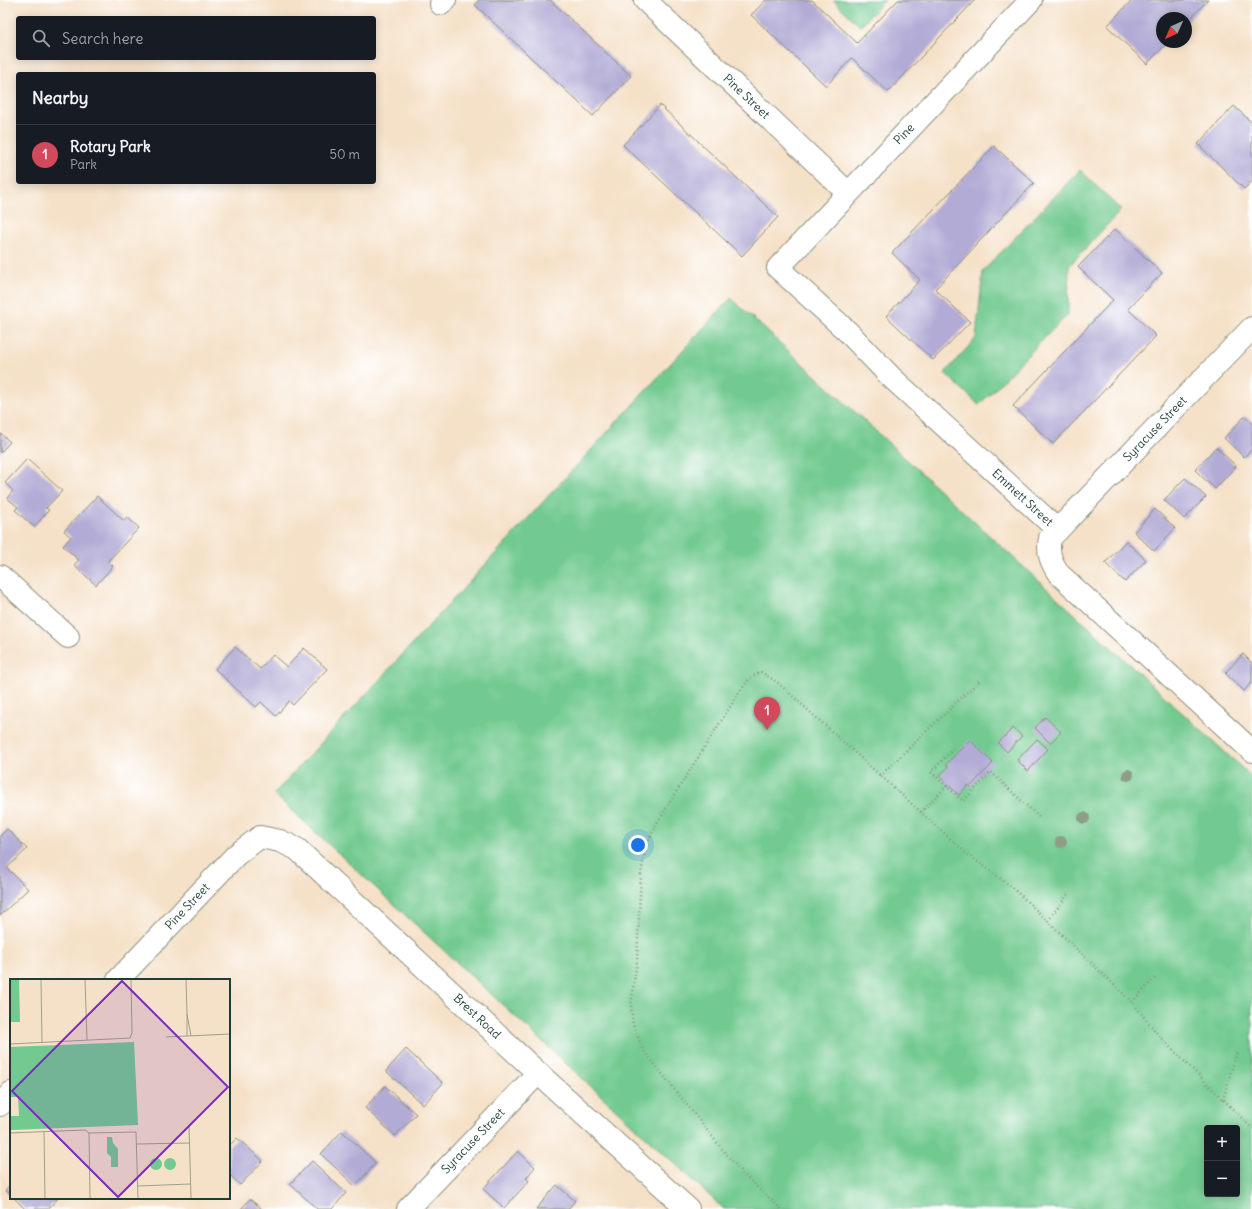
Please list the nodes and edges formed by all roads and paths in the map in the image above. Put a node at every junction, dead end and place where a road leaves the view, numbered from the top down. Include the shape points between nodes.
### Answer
1 (645, 0) edge
2 (1032, 0) edge
3 (848, 193) junction
4 (778, 268) joint
5 (1252, 328) edge
6 (1058, 530) junction
7 (0, 576) edge
8 (68, 637) dead end
9 (981, 679) dead end
10 (953, 749) dead end
11 (1252, 751) edge
12 (880, 776) junction
13 (947, 786) junction
14 (921, 812) junction
15 (1039, 817) dead end
16 (260, 837) joint
17 (1068, 894) dead end
18 (1048, 921) junction
19 (1157, 976) dead end
20 (119, 979) edge
21 (1132, 1002) junction
22 (1237, 1051) dead end
23 (538, 1073) junction
24 (10, 1095) edge
25 (1224, 1100) junction
26 (0, 1105) edge
27 (1252, 1128) edge
28 (408, 1209) edge
29 (688, 1209) edge
30 (781, 1209) edge

1 - 3 street, Pine Street
2 - 3 street, Pine
3 - 4 street, Pine
4 - 6 street, Emmett Street via 848,332 891,377
5 - 6 street, Syracuse Street
6 - 11 street, Emmett Street via 1050,538 1048,547 1050,561 1058,574
7 - 8 street
9 - 12 path
10 - 13 path via 931,772
12 - 14 path
12 - 30 path via 778,683 761,672 750,678 740,691 658,821 646,846 641,874 637,960 631,1005 633,1025 644,1051 723,1150 742,1173
13 - 14 path
13 - 15 path via 963,801 991,772
14 - 18 path via 966,854 1012,887
16 - 20 street, Pine Street via 236,855
16 - 23 street, Brest Road via 280,841 297,849
17 - 18 path
18 - 21 path
19 - 21 path
21 - 25 path via 1160,1037
22 - 25 path
23 - 28 street, Syracuse Street
23 - 29 street, Brest Road
24 - 26 street
25 - 27 path

